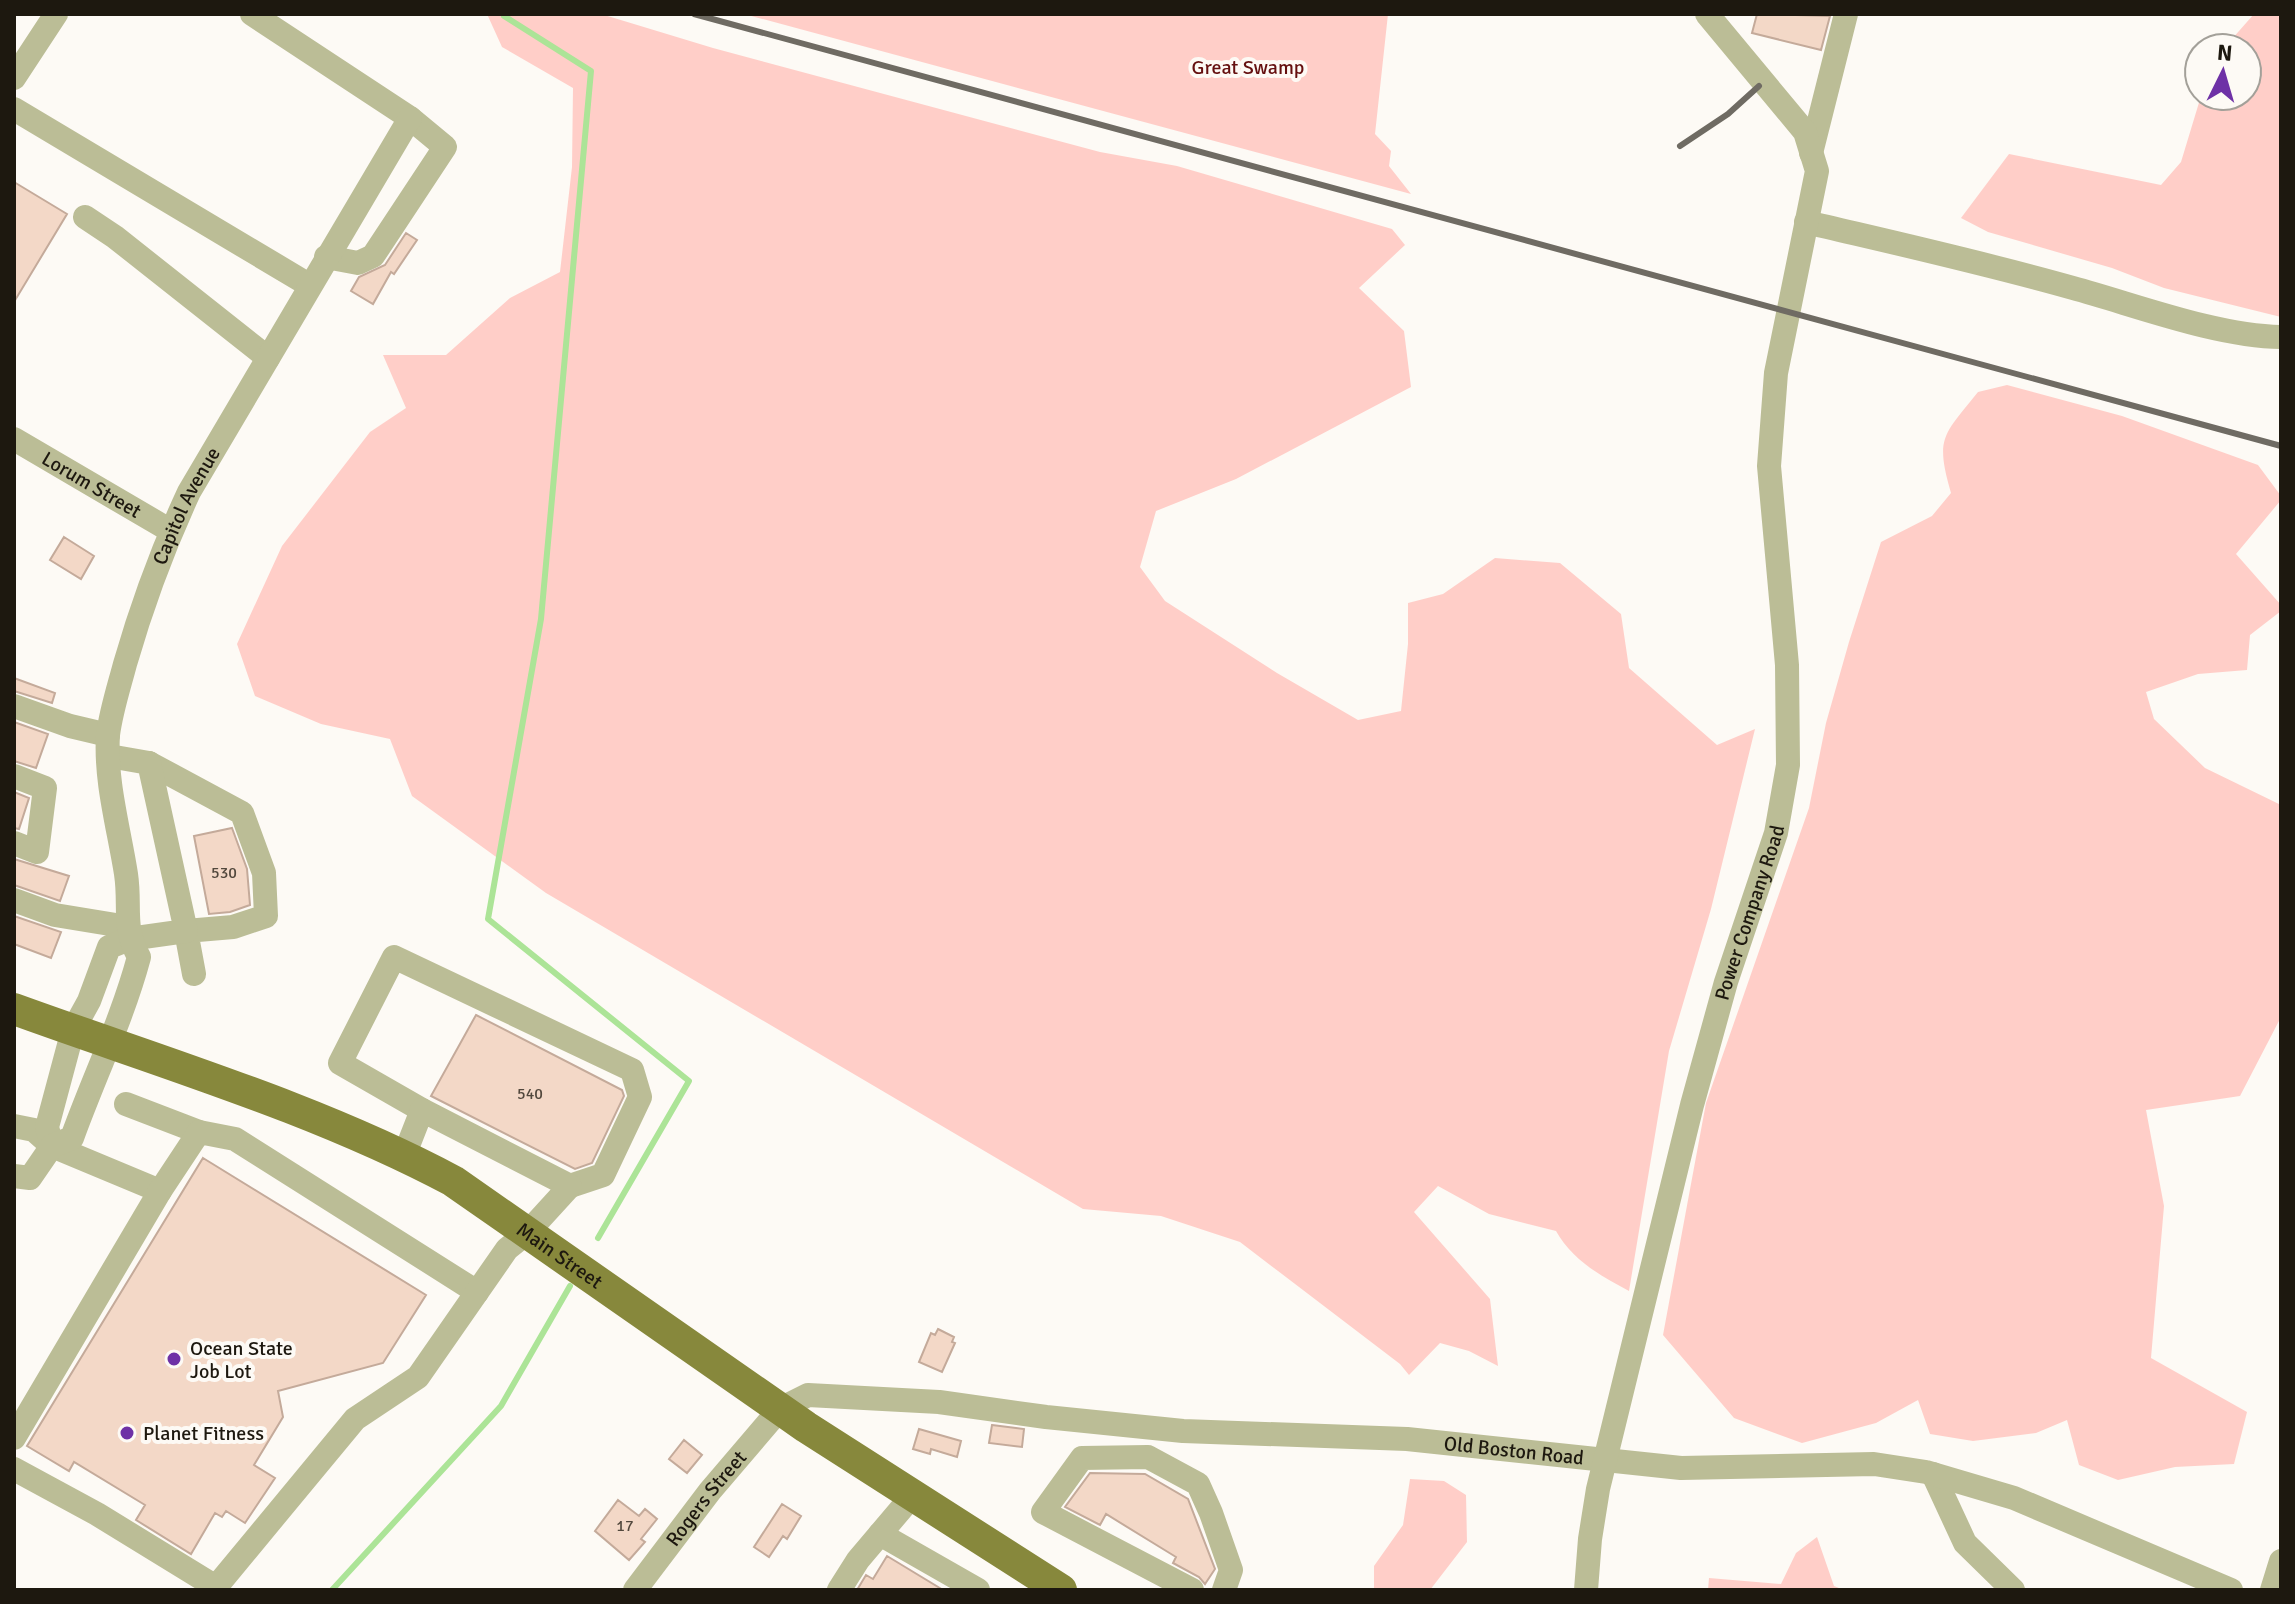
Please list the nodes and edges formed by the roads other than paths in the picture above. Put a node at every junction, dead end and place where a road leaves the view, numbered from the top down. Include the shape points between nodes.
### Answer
1 (56, 14) edge
2 (252, 14) edge
3 (1707, 14) edge
4 (1846, 14) edge
5 (14, 78) edge
6 (14, 109) edge
7 (410, 118) junction
8 (1811, 153) junction
9 (85, 217) dead end
10 (1806, 222) junction
11 (326, 257) junction
12 (309, 285) junction
13 (2281, 337) edge
14 (268, 358) junction
15 (14, 439) edge
16 (171, 531) junction
17 (14, 706) edge
18 (109, 745) junction
19 (149, 763) junction
20 (14, 776) edge
21 (14, 843) edge
22 (14, 900) edge
23 (186, 931) junction
24 (129, 933) junction
25 (194, 974) dead end
26 (14, 1009) edge
27 (73, 1030) junction
28 (109, 1044) junction
29 (126, 1104) dead end
30 (422, 1110) junction
31 (14, 1126) edge
32 (199, 1132) junction
33 (52, 1146) junction
34 (404, 1156) junction
35 (14, 1176) edge
36 (570, 1186) junction
37 (160, 1191) junction
38 (528, 1232) junction
39 (477, 1292) junction
40 (780, 1409) junction
41 (1148, 1427) junction
42 (14, 1438) edge
43 (1148, 1457) junction
44 (1607, 1460) junction
45 (14, 1469) edge
46 (1933, 1474) junction
47 (913, 1495) junction
48 (880, 1534) junction
49 (2281, 1561) edge
50 (635, 1590) edge
51 (839, 1590) edge
52 (978, 1590) edge
53 (1061, 1590) edge
54 (1192, 1590) edge
55 (1224, 1590) edge
56 (1586, 1590) edge
57 (2013, 1590) edge
58 (2231, 1590) edge
59 (2272, 1590) edge

1 - 5 street
2 - 7 street
3 - 8 street via 1805,132
4 - 8 street
6 - 12 street
7 - 11 street, Capitol Avenue
7 - 11 street via 445,147 373,256 358,263
8 - 10 street, Power Company Road via 1817,171
9 - 14 street
10 - 13 street via 2199,323
10 - 44 street, Power Company Road via 1776,373 1769,466 1787,665 1788,765 1776,833 1692,1105
11 - 12 street, Capitol Avenue
12 - 14 street, Capitol Avenue
14 - 16 street, Capitol Avenue
15 - 16 street, Lorum Street
16 - 18 street, Capitol Avenue via 135,629 116,695
17 - 18 street
18 - 19 street
18 - 24 street, Capitol Avenue
19 - 23 street
19 - 23 street via 242,813 264,873 266,916 233,927
20 - 21 street via 45,788 37,852
22 - 24 street
23 - 24 street
23 - 25 street
24 - 27 street via 109,947
24 - 28 street, Capitol Avenue via 139,957
26 - 27 main road, Main Street
27 - 28 main road, Main Street
27 - 33 street via 47,1127
28 - 33 street, Capitol Avenue via 72,1138
28 - 34 main road, Main Street
29 - 32 street
30 - 34 street
30 - 36 street
30 - 36 street via 340,1063 394,957 632,1070 640,1097 603,1175
31 - 33 street via 34,1130
32 - 37 street
32 - 39 street via 235,1139
33 - 35 street, Capitol Avenue via 30,1178
33 - 37 street
34 - 38 main road, Main Street via 453,1181
36 - 38 street
37 - 42 street
38 - 39 street via 507,1249
38 - 40 main road, Main Street
39 - 45 street via 418,1377 355,1419 216,1587
40 - 41 street, Old Boston Road via 808,1395 850,1396
40 - 47 main road, Main Street
40 - 50 street, Rogers Street
41 - 43 street
41 - 44 street, Old Boston Road via 1407,1439
43 - 54 street via 1082,1458 1043,1512
43 - 55 street via 1198,1484 1231,1570
44 - 46 street, Old Boston Road via 1681,1468 1874,1464
44 - 56 street, Power Company Road via 1598,1489
46 - 57 street via 1965,1543
46 - 58 street, Old Boston Road via 2014,1498
47 - 48 street
47 - 53 main road, Main Street
48 - 51 street
48 - 52 street
49 - 59 street

